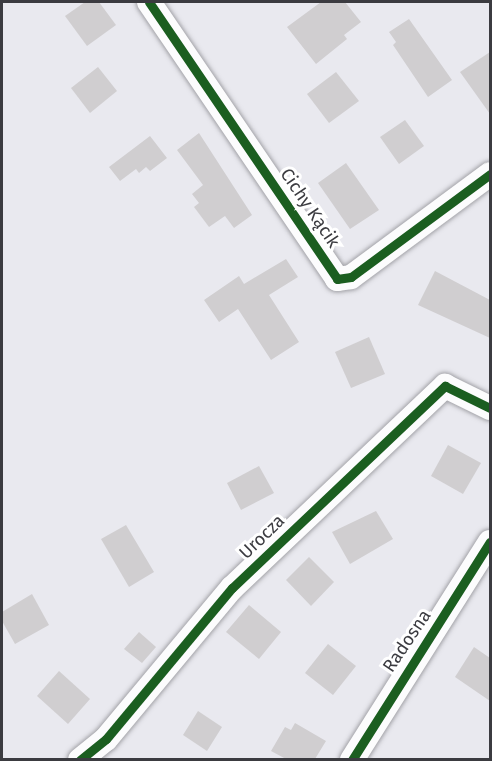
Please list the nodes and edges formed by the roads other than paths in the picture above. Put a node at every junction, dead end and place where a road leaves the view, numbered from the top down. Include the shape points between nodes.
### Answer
1 (149, 2) edge
2 (490, 174) edge
3 (490, 408) edge
4 (490, 542) edge
5 (80, 759) edge
6 (352, 759) edge

1 - 2 street, Cichy Kącik via 337,279 351,277
3 - 5 street, Urocza via 445,386 232,588 106,739
4 - 6 street, Radosna

